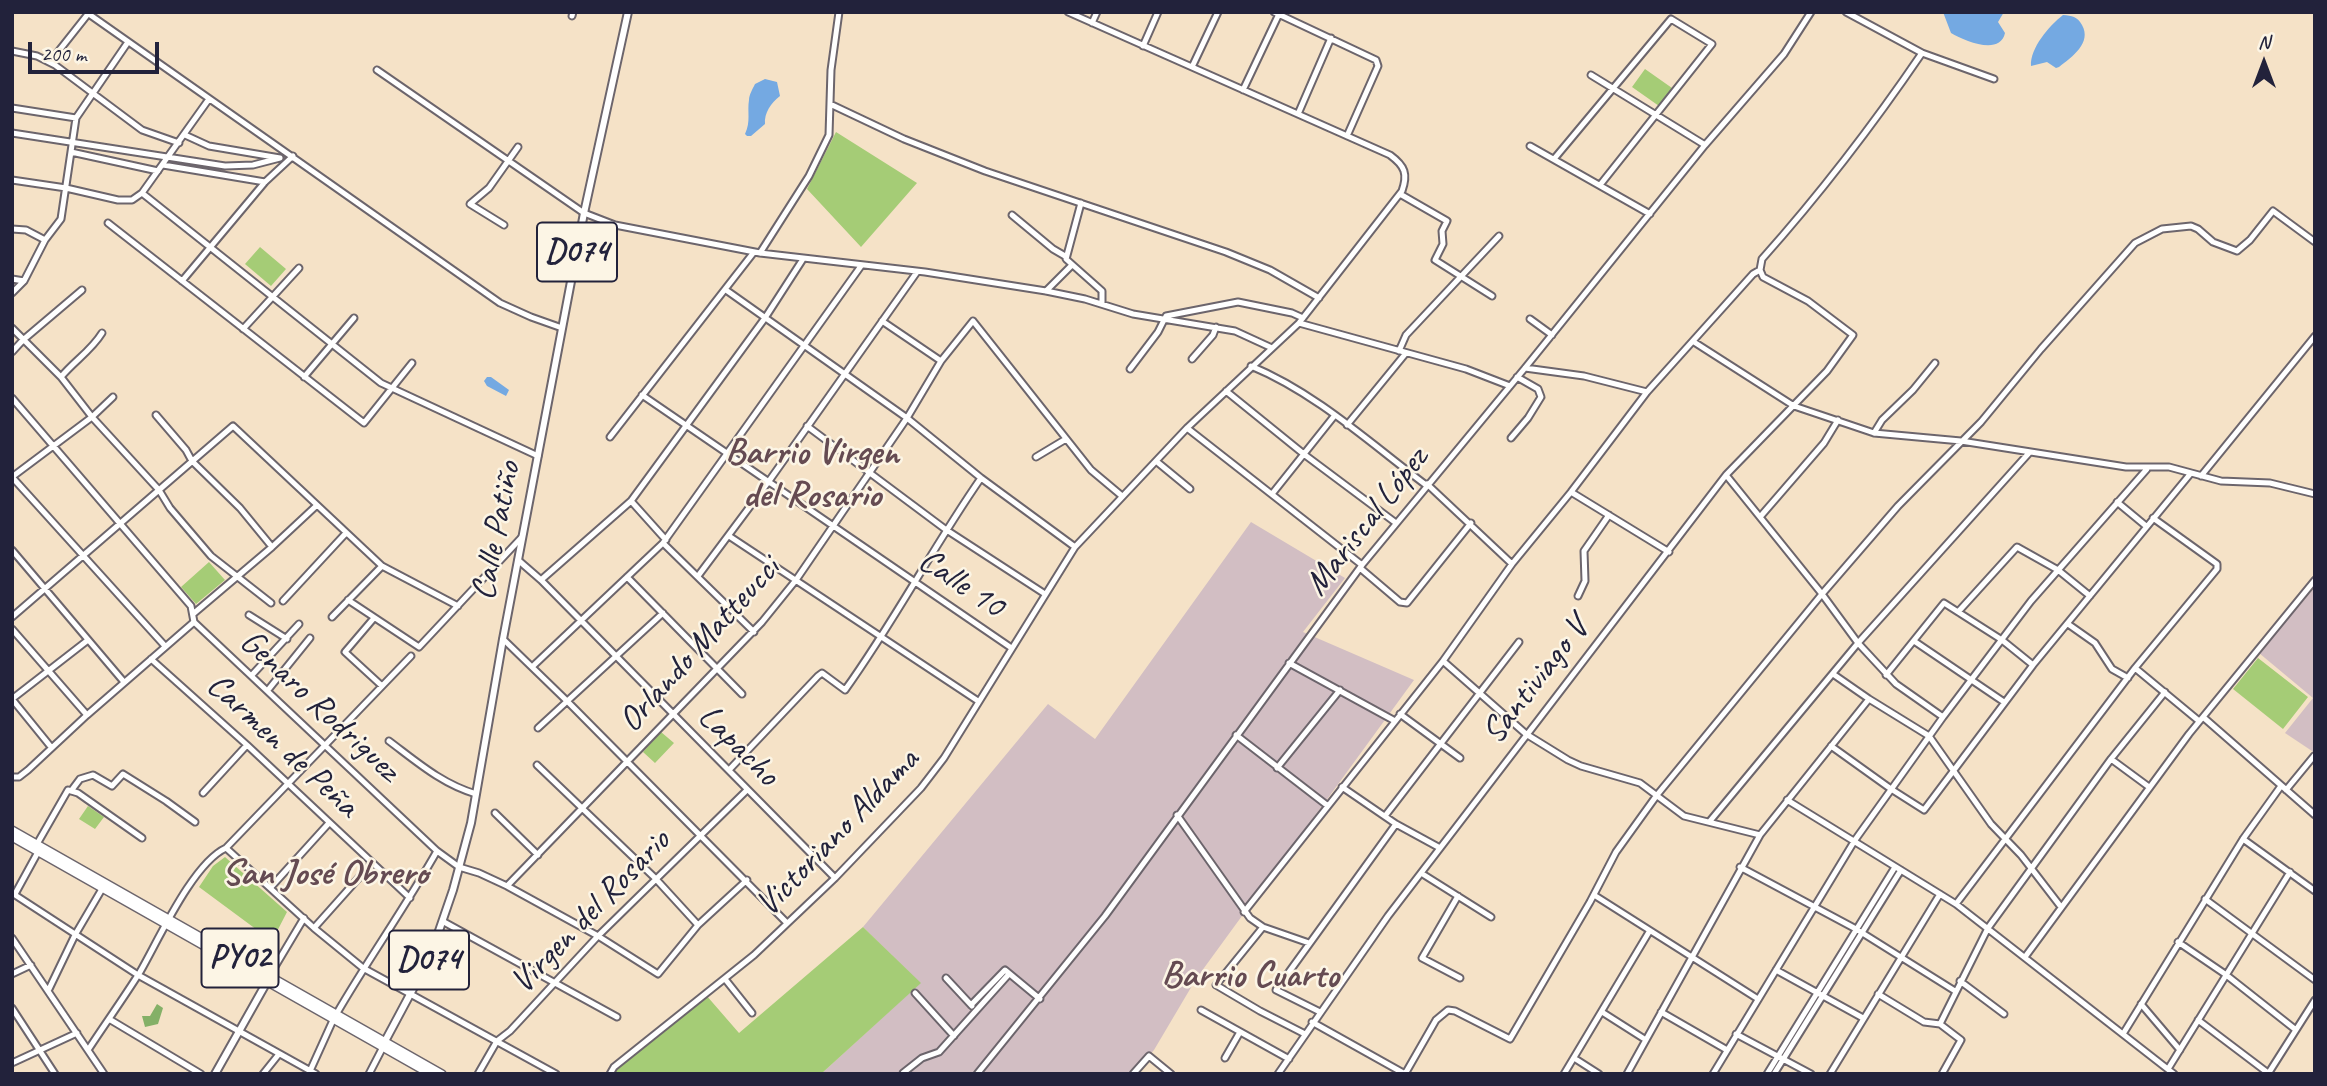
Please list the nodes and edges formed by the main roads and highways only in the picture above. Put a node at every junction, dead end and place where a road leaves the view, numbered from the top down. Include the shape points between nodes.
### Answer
1 (628, 12) edge
2 (12, 830) edge
3 (12, 837) edge
4 (37, 848) junction
5 (169, 922) junction
6 (268, 979) junction
7 (384, 1044) junction
8 (215, 1074) edge
9 (430, 1074) edge
10 (442, 1074) edge

1 - 7 main road, Calle Patiño / D074 via 584,213 459,867 430,957
2 - 4 highway, PY02
3 - 4 highway, PY02
4 - 5 highway, PY02
4 - 5 highway, PY02
5 - 6 highway, PY02
6 - 7 highway, PY02
6 - 8 main road
7 - 9 highway, PY02
7 - 10 highway, PY02

